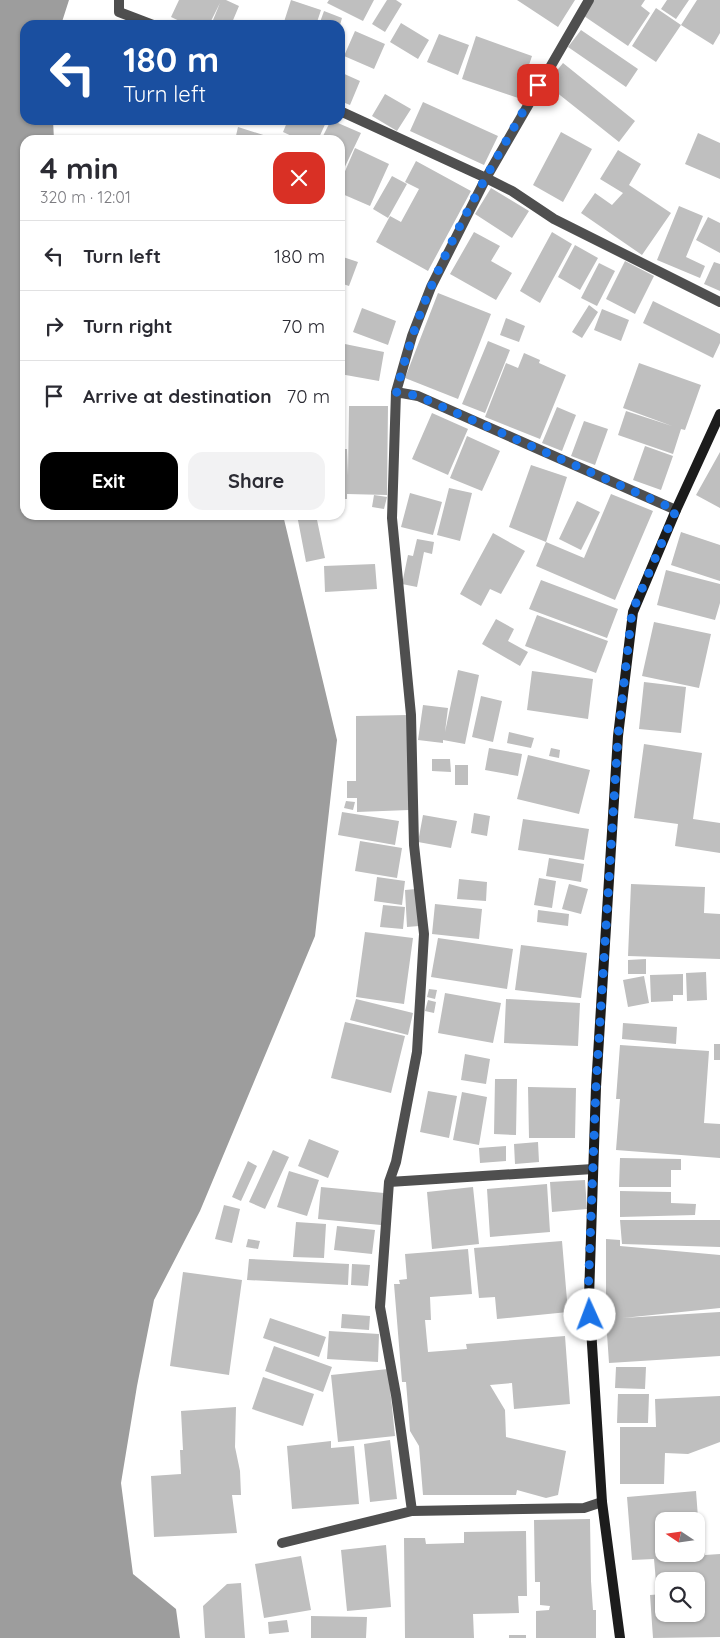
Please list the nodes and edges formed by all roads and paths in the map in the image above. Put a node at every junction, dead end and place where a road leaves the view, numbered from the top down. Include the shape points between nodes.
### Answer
1 (119, 0) edge
2 (589, 0) edge
3 (140, 20) edge
4 (345, 113) edge
5 (486, 178) junction
6 (720, 302) edge
7 (396, 392) junction
8 (720, 414) edge
9 (676, 510) junction
10 (593, 1169) junction
11 (389, 1182) junction
12 (602, 1502) junction
13 (412, 1511) junction
14 (282, 1543) dead end
15 (620, 1638) edge

1 - 3 street via 119,12
2 - 5 street
4 - 5 street
5 - 6 street via 554,219
5 - 7 street via 431,286
7 - 9 street via 418,396
7 - 11 street via 392,518 411,715 414,845 424,934 417,1052 396,1162
8 - 9 main road
9 - 10 main road via 632,612 618,736
10 - 11 street
10 - 12 main road via 588,1297
11 - 13 street via 380,1307
12 - 13 street via 584,1508
12 - 15 main road
13 - 14 street

